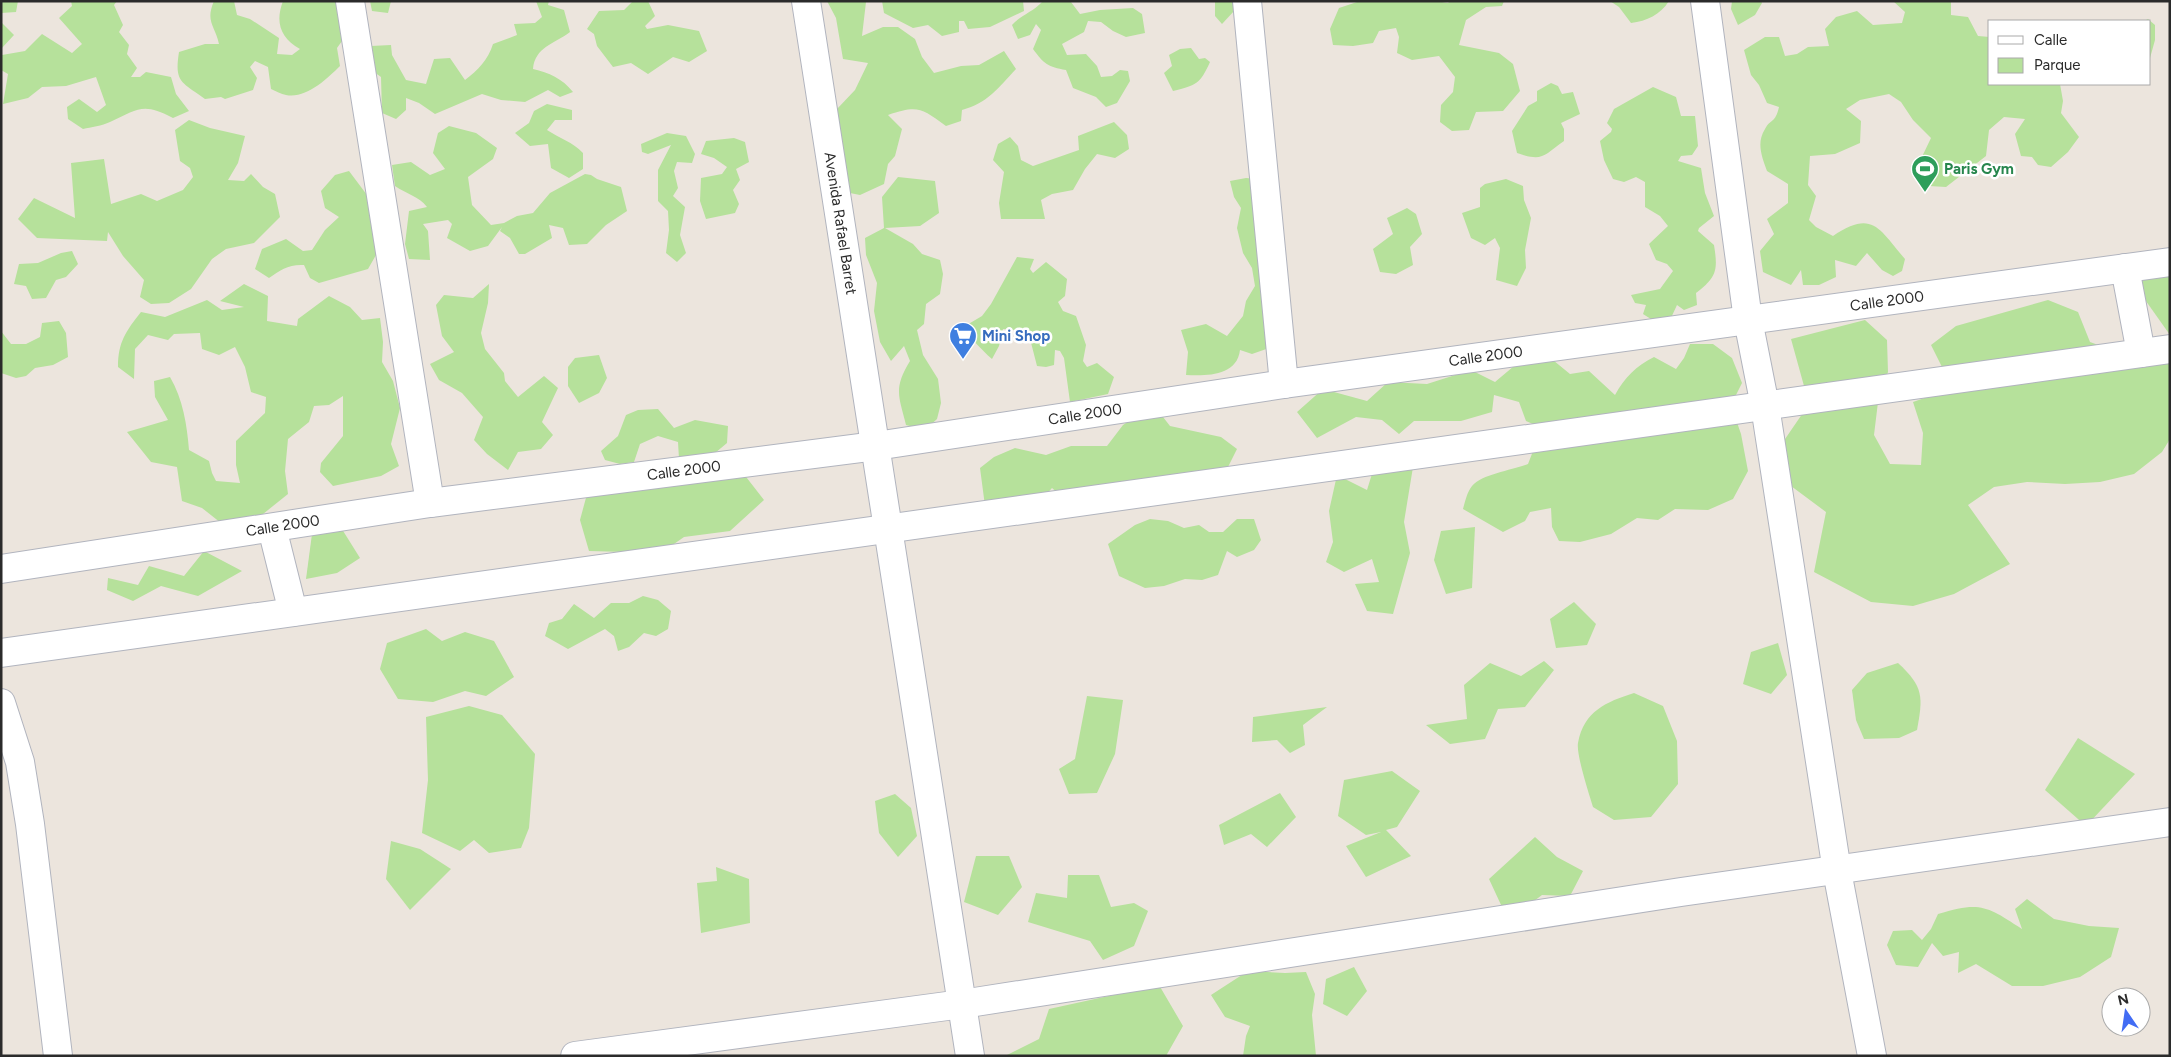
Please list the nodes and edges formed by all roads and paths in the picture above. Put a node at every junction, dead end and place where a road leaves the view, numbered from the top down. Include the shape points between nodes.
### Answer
1 (350, 1) edge
2 (806, 1) edge
3 (1247, 1) edge
4 (1705, 1) edge
5 (2170, 262) edge
6 (2125, 268) junction
7 (1748, 320) junction
8 (2170, 349) edge
9 (2141, 353) junction
10 (1284, 384) junction
11 (1765, 406) junction
12 (876, 446) junction
13 (430, 504) junction
14 (272, 528) junction
15 (890, 529) junction
16 (1, 569) edge
17 (293, 612) junction
18 (1, 653) edge
19 (1, 703) edge
20 (2170, 822) edge
21 (1837, 870) junction
22 (962, 1004) junction
23 (58, 1056) edge
24 (575, 1056) edge
25 (970, 1056) edge
26 (1872, 1056) edge

1 - 13 street
2 - 12 street, Avenida Rafael Barret
3 - 10 street
4 - 7 street
5 - 6 street, Calle 2000
6 - 7 street, Calle 2000
6 - 9 street
7 - 10 street, Calle 2000
7 - 11 street
8 - 9 street
9 - 11 street
10 - 12 street, Calle 2000
11 - 15 street
11 - 21 street
12 - 13 street, Calle 2000
12 - 15 street, Avenida Rafael Barret
13 - 14 street, Calle 2000
14 - 16 street, Calle 2000
14 - 17 street
15 - 17 street
15 - 22 street, Avenida Rafael Barret
17 - 18 street
19 - 23 street via 20,762
20 - 21 street
21 - 22 street
21 - 26 street
22 - 24 street
22 - 25 street, Avenida Rafael Barret

